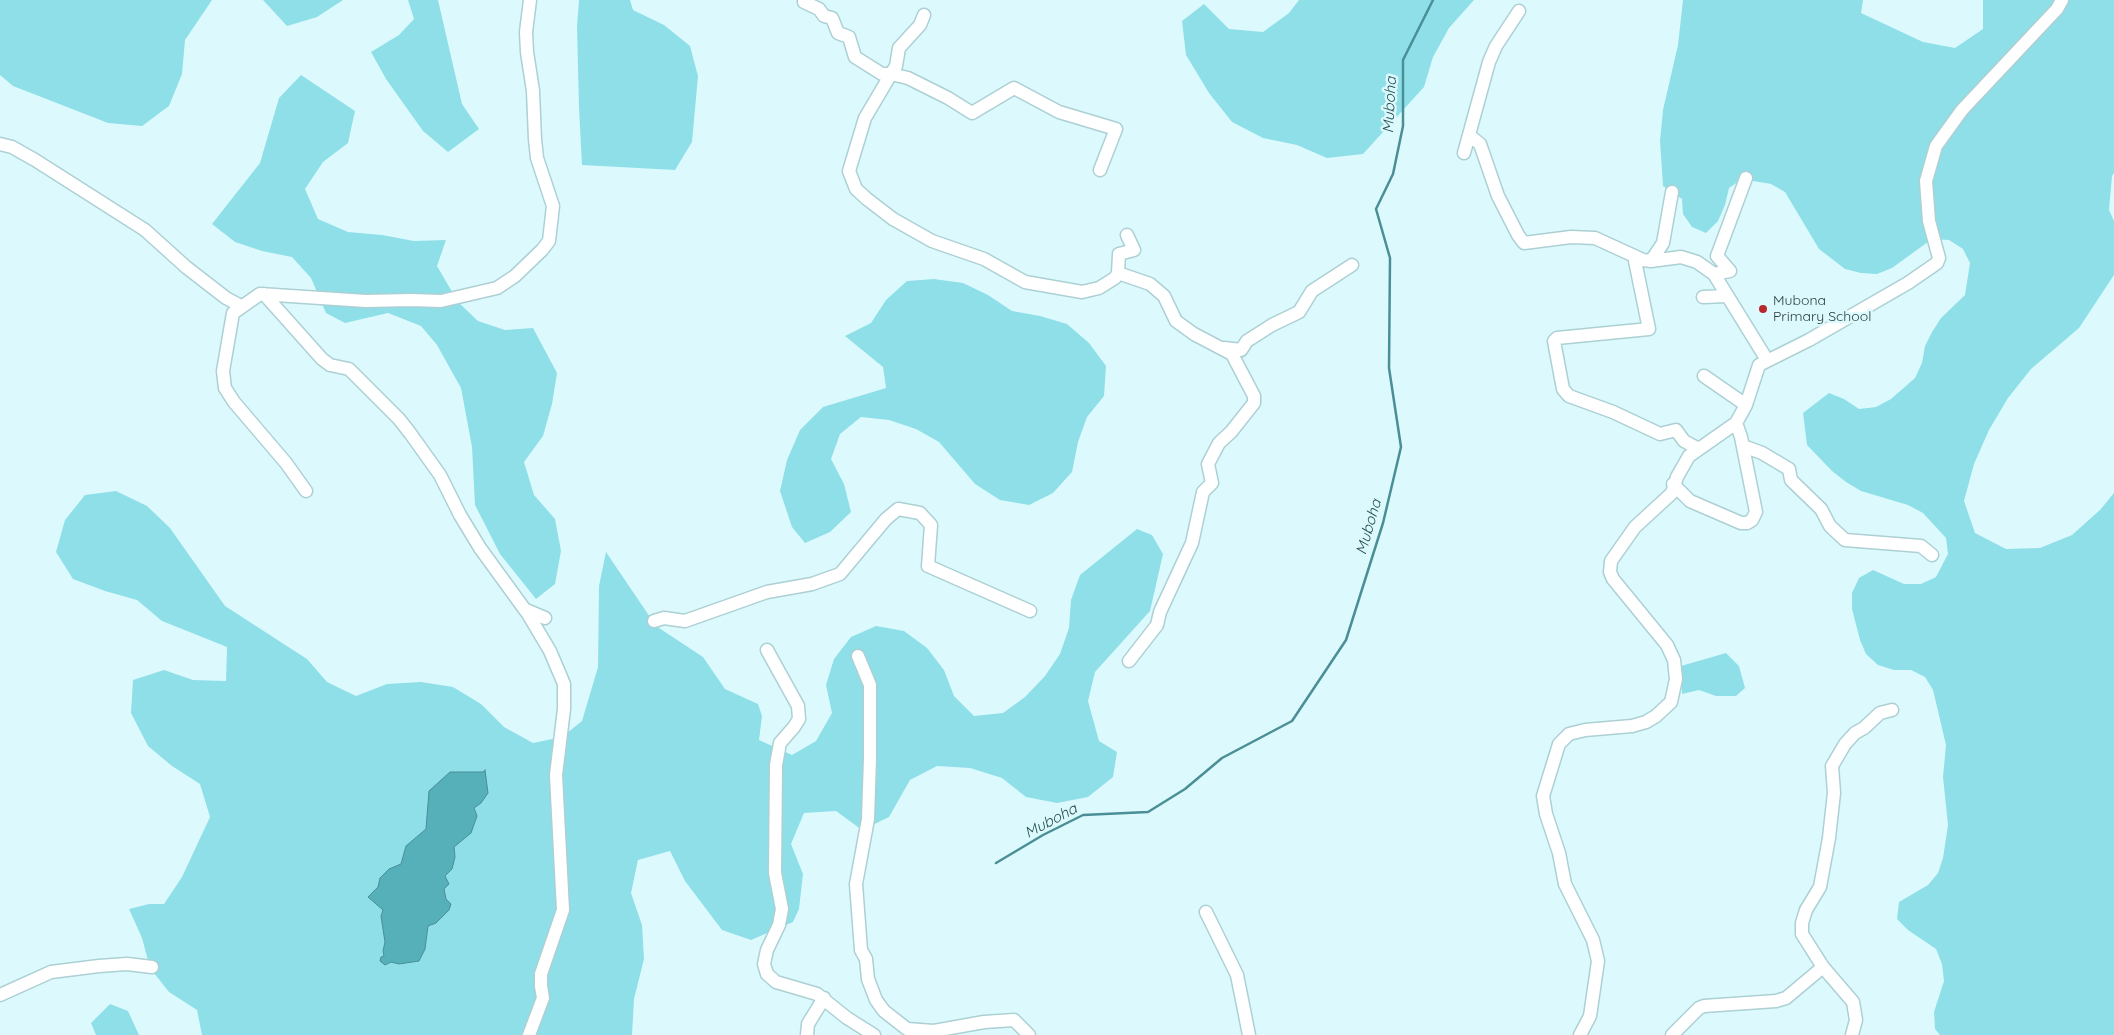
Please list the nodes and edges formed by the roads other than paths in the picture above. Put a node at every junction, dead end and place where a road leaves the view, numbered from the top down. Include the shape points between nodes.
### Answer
1 (530, 0) edge
2 (804, 0) edge
3 (2062, 0) edge
4 (1519, 10) dead end
5 (924, 15) dead end
6 (891, 74) junction
7 (1470, 136) junction
8 (0, 144) edge
9 (1464, 153) dead end
10 (1100, 170) dead end
11 (1746, 178) dead end
12 (1672, 192) dead end
13 (1126, 234) dead end
14 (1634, 256) junction
15 (1651, 261) junction
16 (1352, 264) dead end
17 (1118, 273) junction
18 (1714, 274) junction
19 (264, 294) junction
20 (1703, 296) dead end
21 (1727, 296) junction
22 (241, 306) junction
23 (1217, 348) junction
24 (1767, 360) junction
25 (1704, 376) dead end
26 (1746, 405) junction
27 (1736, 423) junction
28 (1743, 446) junction
29 (1699, 449) junction
30 (1673, 484) junction
31 (306, 491) dead end
32 (1932, 556) dead end
33 (526, 610) junction
34 (1030, 611) dead end
35 (545, 618) dead end
36 (654, 621) dead end
37 (768, 650) dead end
38 (858, 656) dead end
39 (1128, 661) dead end
40 (1892, 710) dead end
41 (1206, 912) dead end
42 (152, 967) dead end
43 (1823, 967) junction
44 (0, 995) edge
45 (824, 998) junction
46 (534, 1022) junction
47 (905, 1032) edge
48 (529, 1035) edge
49 (539, 1035) edge
50 (807, 1035) edge
51 (874, 1035) edge
52 (1029, 1035) edge
53 (1249, 1035) edge
54 (1580, 1035) edge
55 (1672, 1035) edge
56 (1852, 1035) edge

1 - 19 street via 526,45 533,91 537,158 554,206 549,241 542,250 497,288 441,301 366,301
2 - 6 street via 824,16 832,18 838,32 849,37 855,57 882,74
3 - 24 street via 1962,110 1936,146 1926,181 1929,221 1938,263 1809,340
4 - 7 street via 1489,62
5 - 6 street via 920,25 899,48
6 - 10 street via 908,78 972,113 1014,88 1058,112 1116,129
6 - 17 street via 865,118 849,171 856,189 867,199 926,238 984,259 1025,282 1082,292 1099,288
7 - 9 street
7 - 14 street via 1480,144 1498,196 1524,243 1571,236 1595,238
8 - 22 street via 35,160 145,230 186,267
11 - 18 street via 1717,256 1730,271
12 - 15 street via 1663,243
13 - 17 street via 1134,250 1119,254
14 - 15 street
14 - 29 street via 1649,329 1557,338 1554,341 1563,388 1568,396 1660,434 1676,430 1684,441
15 - 18 street via 1681,257 1697,262
16 - 23 street via 1312,291 1299,312 1247,340 1241,350
17 - 23 street via 1150,284 1164,296 1176,321
18 - 21 street
19 - 22 street
19 - 33 street via 322,359 330,365 349,369 399,419 440,475 480,548
20 - 21 street
21 - 24 street
22 - 31 street via 233,313 226,345 225,388
23 - 39 street via 1232,354 1254,396 1254,403 1219,443 1208,464 1212,483 1203,492 1192,543 1157,625
24 - 26 street via 1758,368
25 - 26 street
26 - 27 street
27 - 28 street
27 - 29 street
28 - 30 street via 1756,512 1749,522 1741,523 1690,501
28 - 32 street via 1762,453 1789,470 1791,480 1821,508 1830,526 1845,540 1921,546
29 - 30 street via 1687,459
30 - 54 street via 1672,493 1635,527 1610,567 1612,578 1659,634 1674,660 1676,679 1671,702 1646,722 1569,734 1559,744 1543,796 1560,853 1565,884 1593,940 1598,961 1590,1016
33 - 35 street
33 - 46 street via 550,651 564,684 556,776 563,910 541,974 543,998
34 - 36 street via 928,566 931,525 920,513 898,510 886,519 840,574 812,584 767,592 684,621 664,618
37 - 45 street via 798,706 798,719 780,743 776,765 775,873 782,909 764,964 776,982
38 - 47 street via 870,685 868,819 856,884 861,950 876,1000
40 - 43 street via 1880,714 1855,733 1832,766 1834,793 1828,848 1820,887 1802,923 1802,934
41 - 53 street via 1237,975
42 - 44 street via 127,964 51,972
43 - 55 street via 1786,998 1699,1008
43 - 56 street via 1853,1002 1856,1020
45 - 50 street via 808,1024
45 - 51 street
46 - 48 street
46 - 49 street
47 - 52 street via 1014,1020

